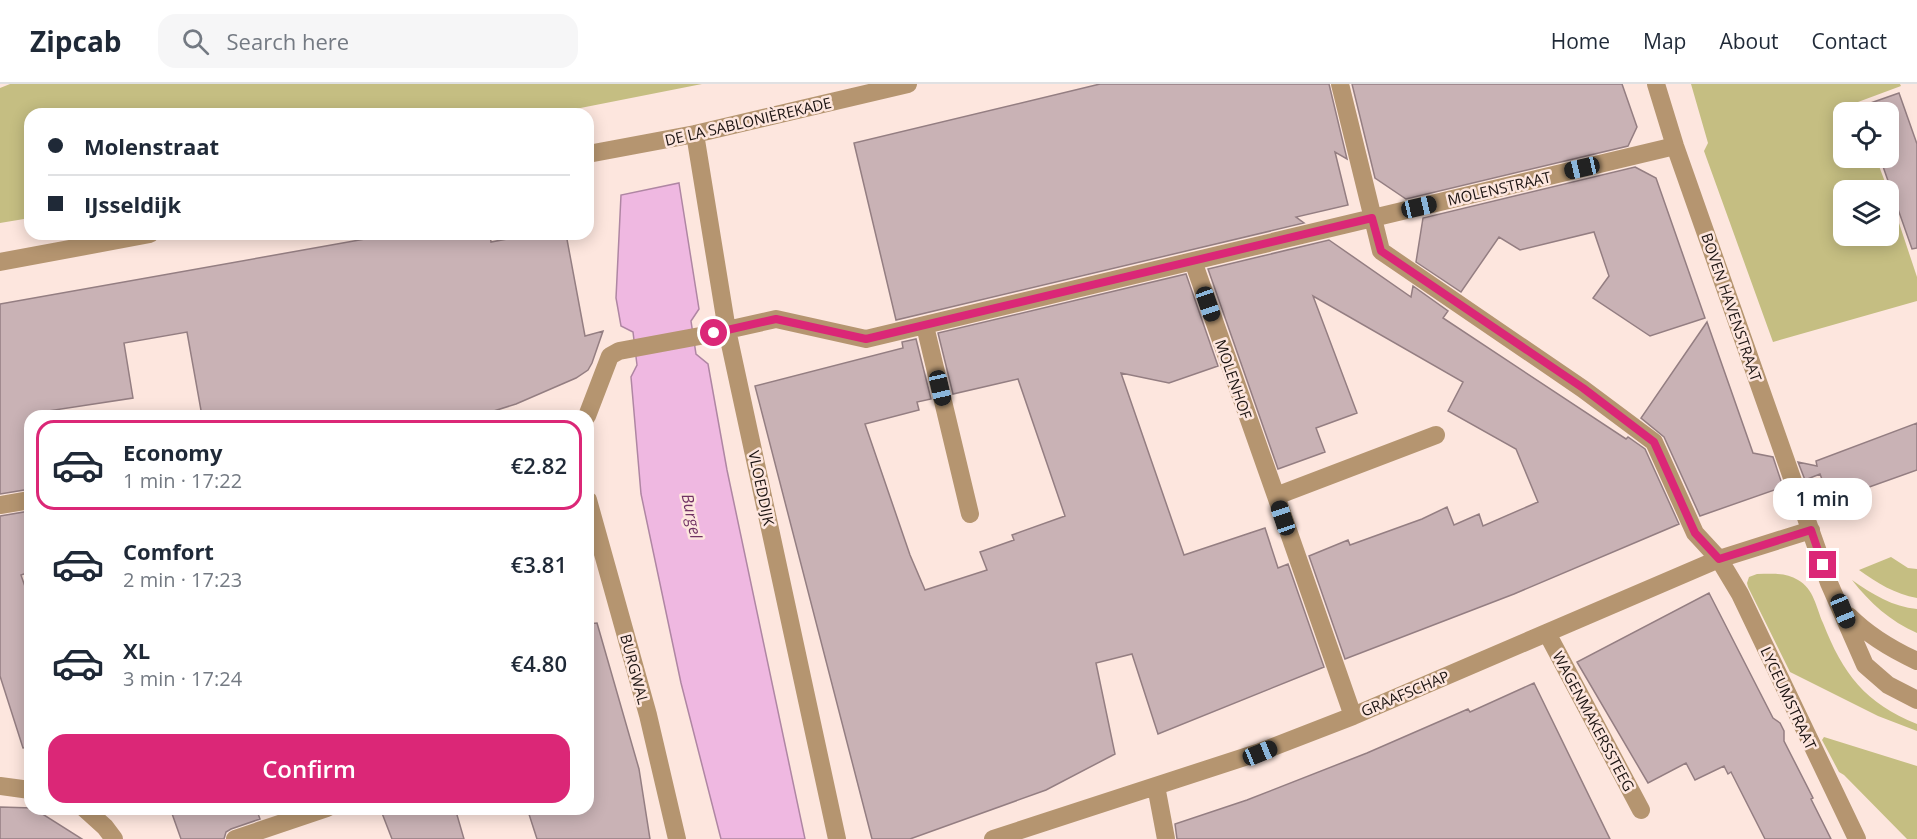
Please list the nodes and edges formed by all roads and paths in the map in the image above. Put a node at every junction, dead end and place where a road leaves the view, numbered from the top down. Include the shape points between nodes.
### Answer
1 (908, 84) edge
2 (1340, 84) edge
3 (1656, 84) edge
4 (695, 135) junction
5 (1675, 146) junction
6 (594, 153) edge
7 (1372, 218) junction
8 (118, 240) edge
9 (1193, 261) junction
10 (0, 262) edge
11 (925, 326) junction
12 (727, 330) junction
13 (589, 410) edge
14 (1436, 435) dead end
15 (1276, 496) junction
16 (24, 501) edge
17 (0, 505) edge
18 (970, 514) dead end
19 (594, 522) edge
20 (1811, 530) junction
21 (1719, 559) junction
22 (1843, 611) junction
23 (1547, 633) junction
24 (1917, 660) edge
25 (1917, 700) edge
26 (1353, 716) junction
27 (0, 786) edge
28 (1156, 786) junction
29 (24, 789) edge
30 (1641, 810) dead end
31 (92, 815) edge
32 (306, 815) edge
33 (114, 839) edge
34 (235, 839) edge
35 (677, 839) edge
36 (837, 839) edge
37 (993, 839) edge
38 (1166, 839) edge
39 (1857, 839) edge

1 - 4 street, DE LA SABLONIÈREKADE
2 - 7 street, LYCEUMSTRAAT
3 - 5 street, BOVEN HAVENSTRAAT
4 - 6 street, DE LA SABLONIÈREKADE
4 - 12 street, VLOEDDIJK
5 - 7 street, MOLENSTRAAT
5 - 20 street, BOVEN HAVENSTRAAT
7 - 9 street, MOLENSTRAAT
7 - 21 street, LYCEUMSTRAAT via 1381,251 1583,388 1654,442 1695,533
8 - 10 street
9 - 11 street, MOLENSTRAAT
9 - 15 street, MOLENHOF
11 - 12 street, MOLENSTRAAT via 866,339 776,319
11 - 18 street
12 - 13 street, MOLENSTRAAT via 615,354
12 - 36 street, VLOEDDIJK
14 - 15 street
15 - 26 street, MOLENHOF
16 - 17 street
19 - 35 street, BURGWAL via 648,715
20 - 21 street, GRAAFSCHAP
20 - 22 street, BOVEN HAVENSTRAAT
21 - 23 street, GRAAFSCHAP
21 - 39 street, LYCEUMSTRAAT via 1740,594
22 - 24 street via 1873,637
22 - 25 street, BOVEN HAVENSTRAAT via 1865,665 1888,685
23 - 26 street, GRAAFSCHAP
23 - 30 street, WAGENMAKERSSTEEG
26 - 28 street, GRAAFSCHAP via 1260,753
27 - 29 street
28 - 37 street, GRAAFSCHAP
28 - 38 street
31 - 33 street
32 - 34 street

